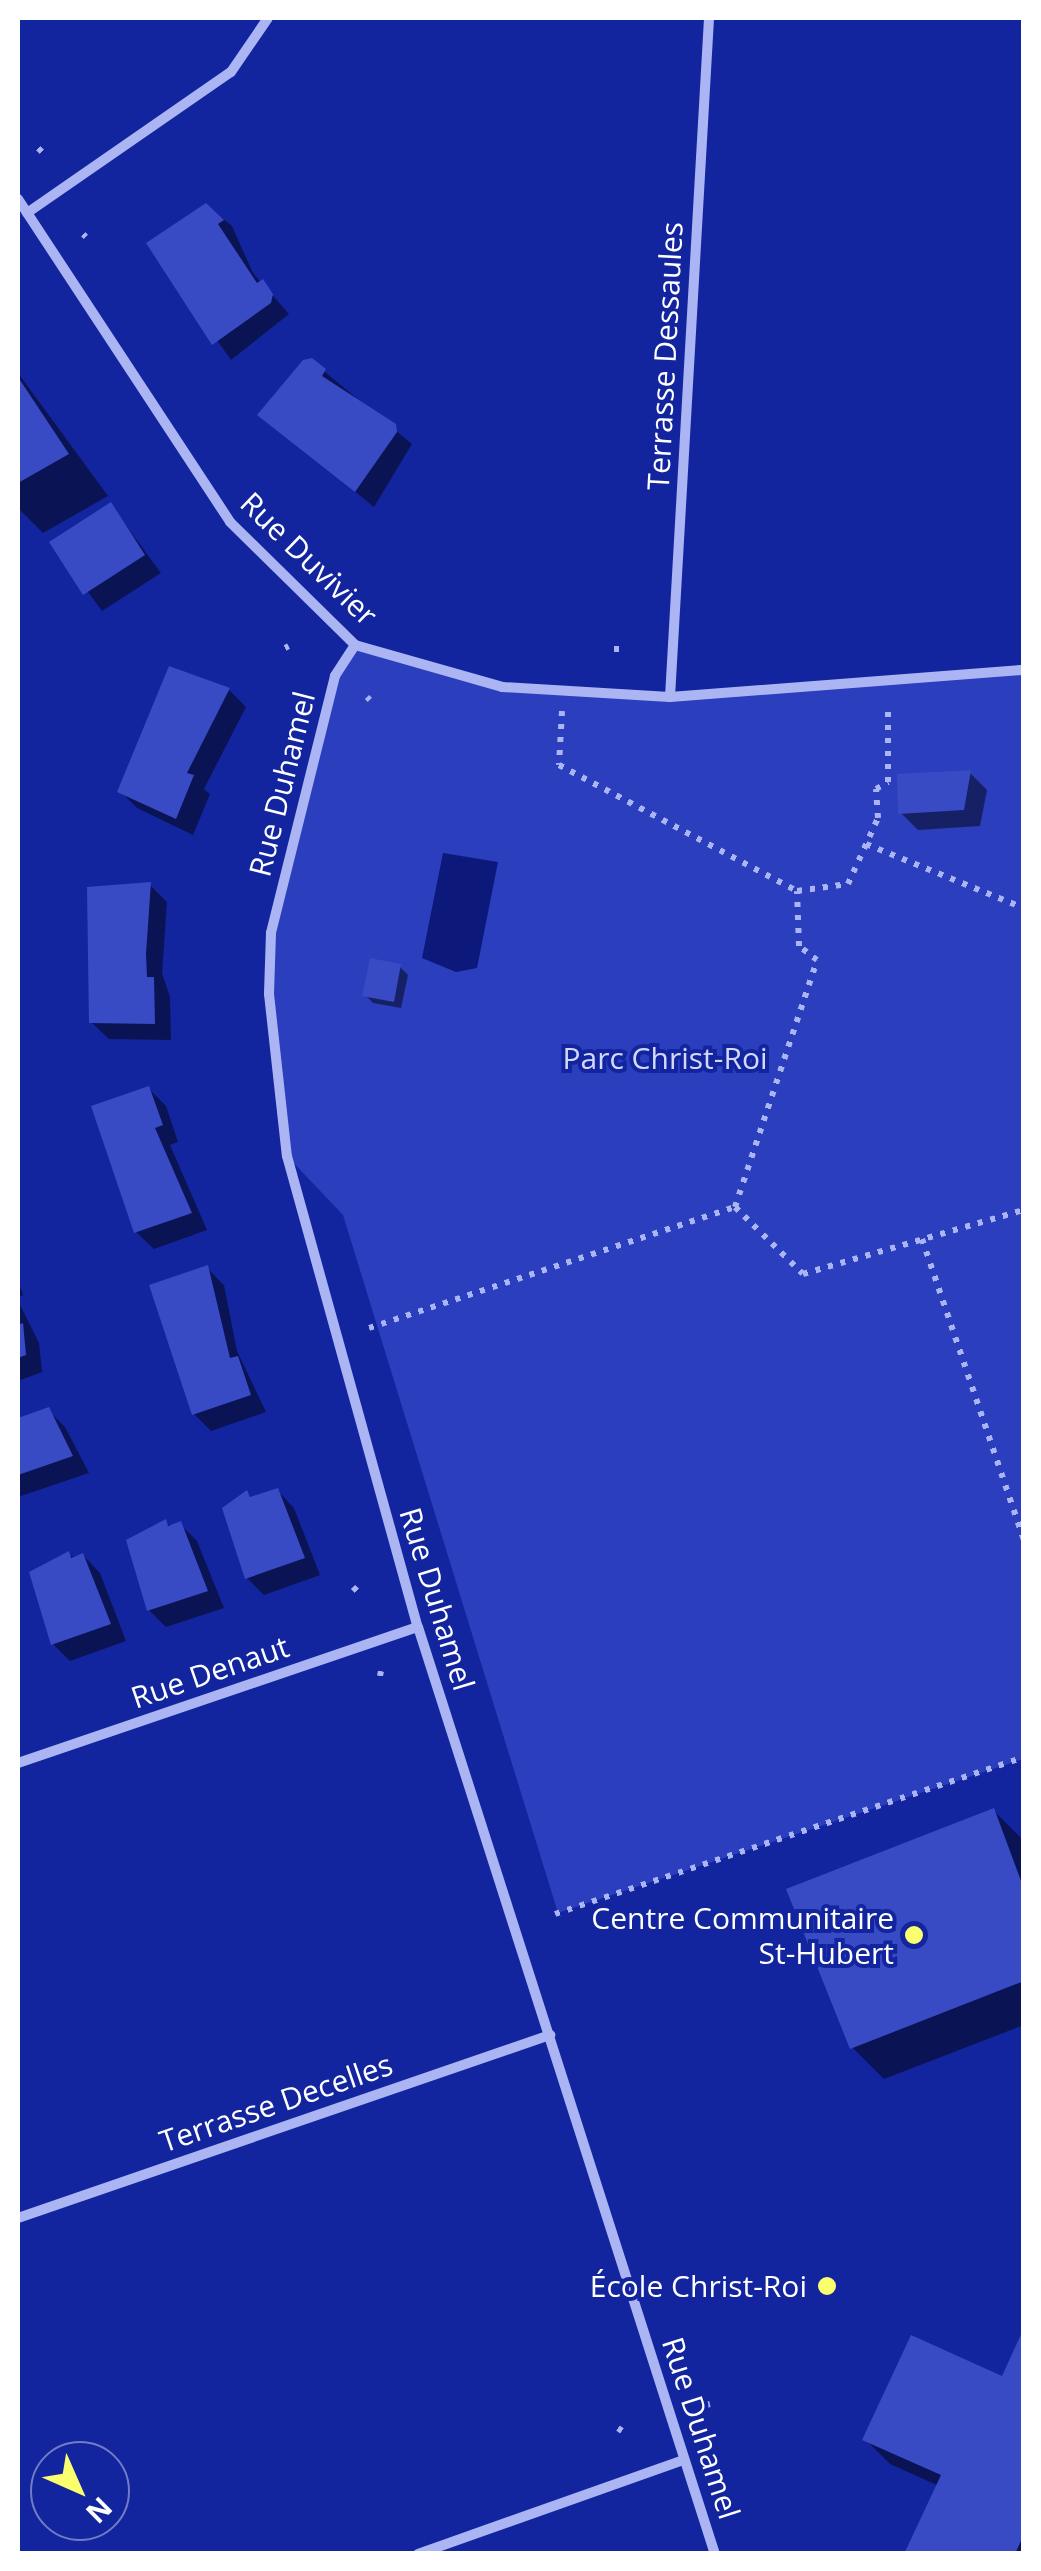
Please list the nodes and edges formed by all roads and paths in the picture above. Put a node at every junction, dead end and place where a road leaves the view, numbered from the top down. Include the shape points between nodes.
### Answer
1 (268, 18) edge
2 (709, 18) edge
3 (18, 199) edge
4 (27, 214) junction
5 (355, 645) junction
6 (1024, 670) edge
7 (887, 680) junction
8 (562, 691) junction
9 (670, 697) junction
10 (866, 844) junction
11 (798, 890) junction
12 (1024, 908) edge
13 (735, 1207) junction
14 (1024, 1210) edge
15 (922, 1239) junction
16 (369, 1328) dead end
17 (1024, 1540) edge
18 (418, 1627) junction
19 (1024, 1757) edge
20 (18, 1763) edge
21 (555, 1914) dead end
22 (550, 2035) junction
23 (18, 2218) edge
24 (684, 2460) junction
25 (418, 2554) edge
26 (715, 2554) edge

1 - 4 street via 231,72
2 - 9 street, Terrasse Dessaules
3 - 4 street, Rue Duvivier
4 - 5 street, Rue Duvivier via 230,522
5 - 8 street, Rue Duvivier via 502,687
5 - 18 street, Rue Duhamel via 334,676 271,932 269,994 287,1156 305,1238
6 - 7 street, Rue Duvivier
7 - 9 street, Rue Duvivier
7 - 10 path via 888,782 876,790 878,818
8 - 9 street, Rue Duvivier
8 - 11 path via 559,766
10 - 11 path via 848,884
10 - 12 path
11 - 13 path via 799,946 818,960
13 - 15 path via 803,1274
13 - 16 path
14 - 15 path
15 - 17 path
18 - 20 street, Rue Denaut
18 - 22 street, Rue Duhamel
19 - 21 path
22 - 23 street, Terrasse Decelles
22 - 24 street, Rue Duhamel
24 - 25 street
24 - 26 street, Rue Duhamel

